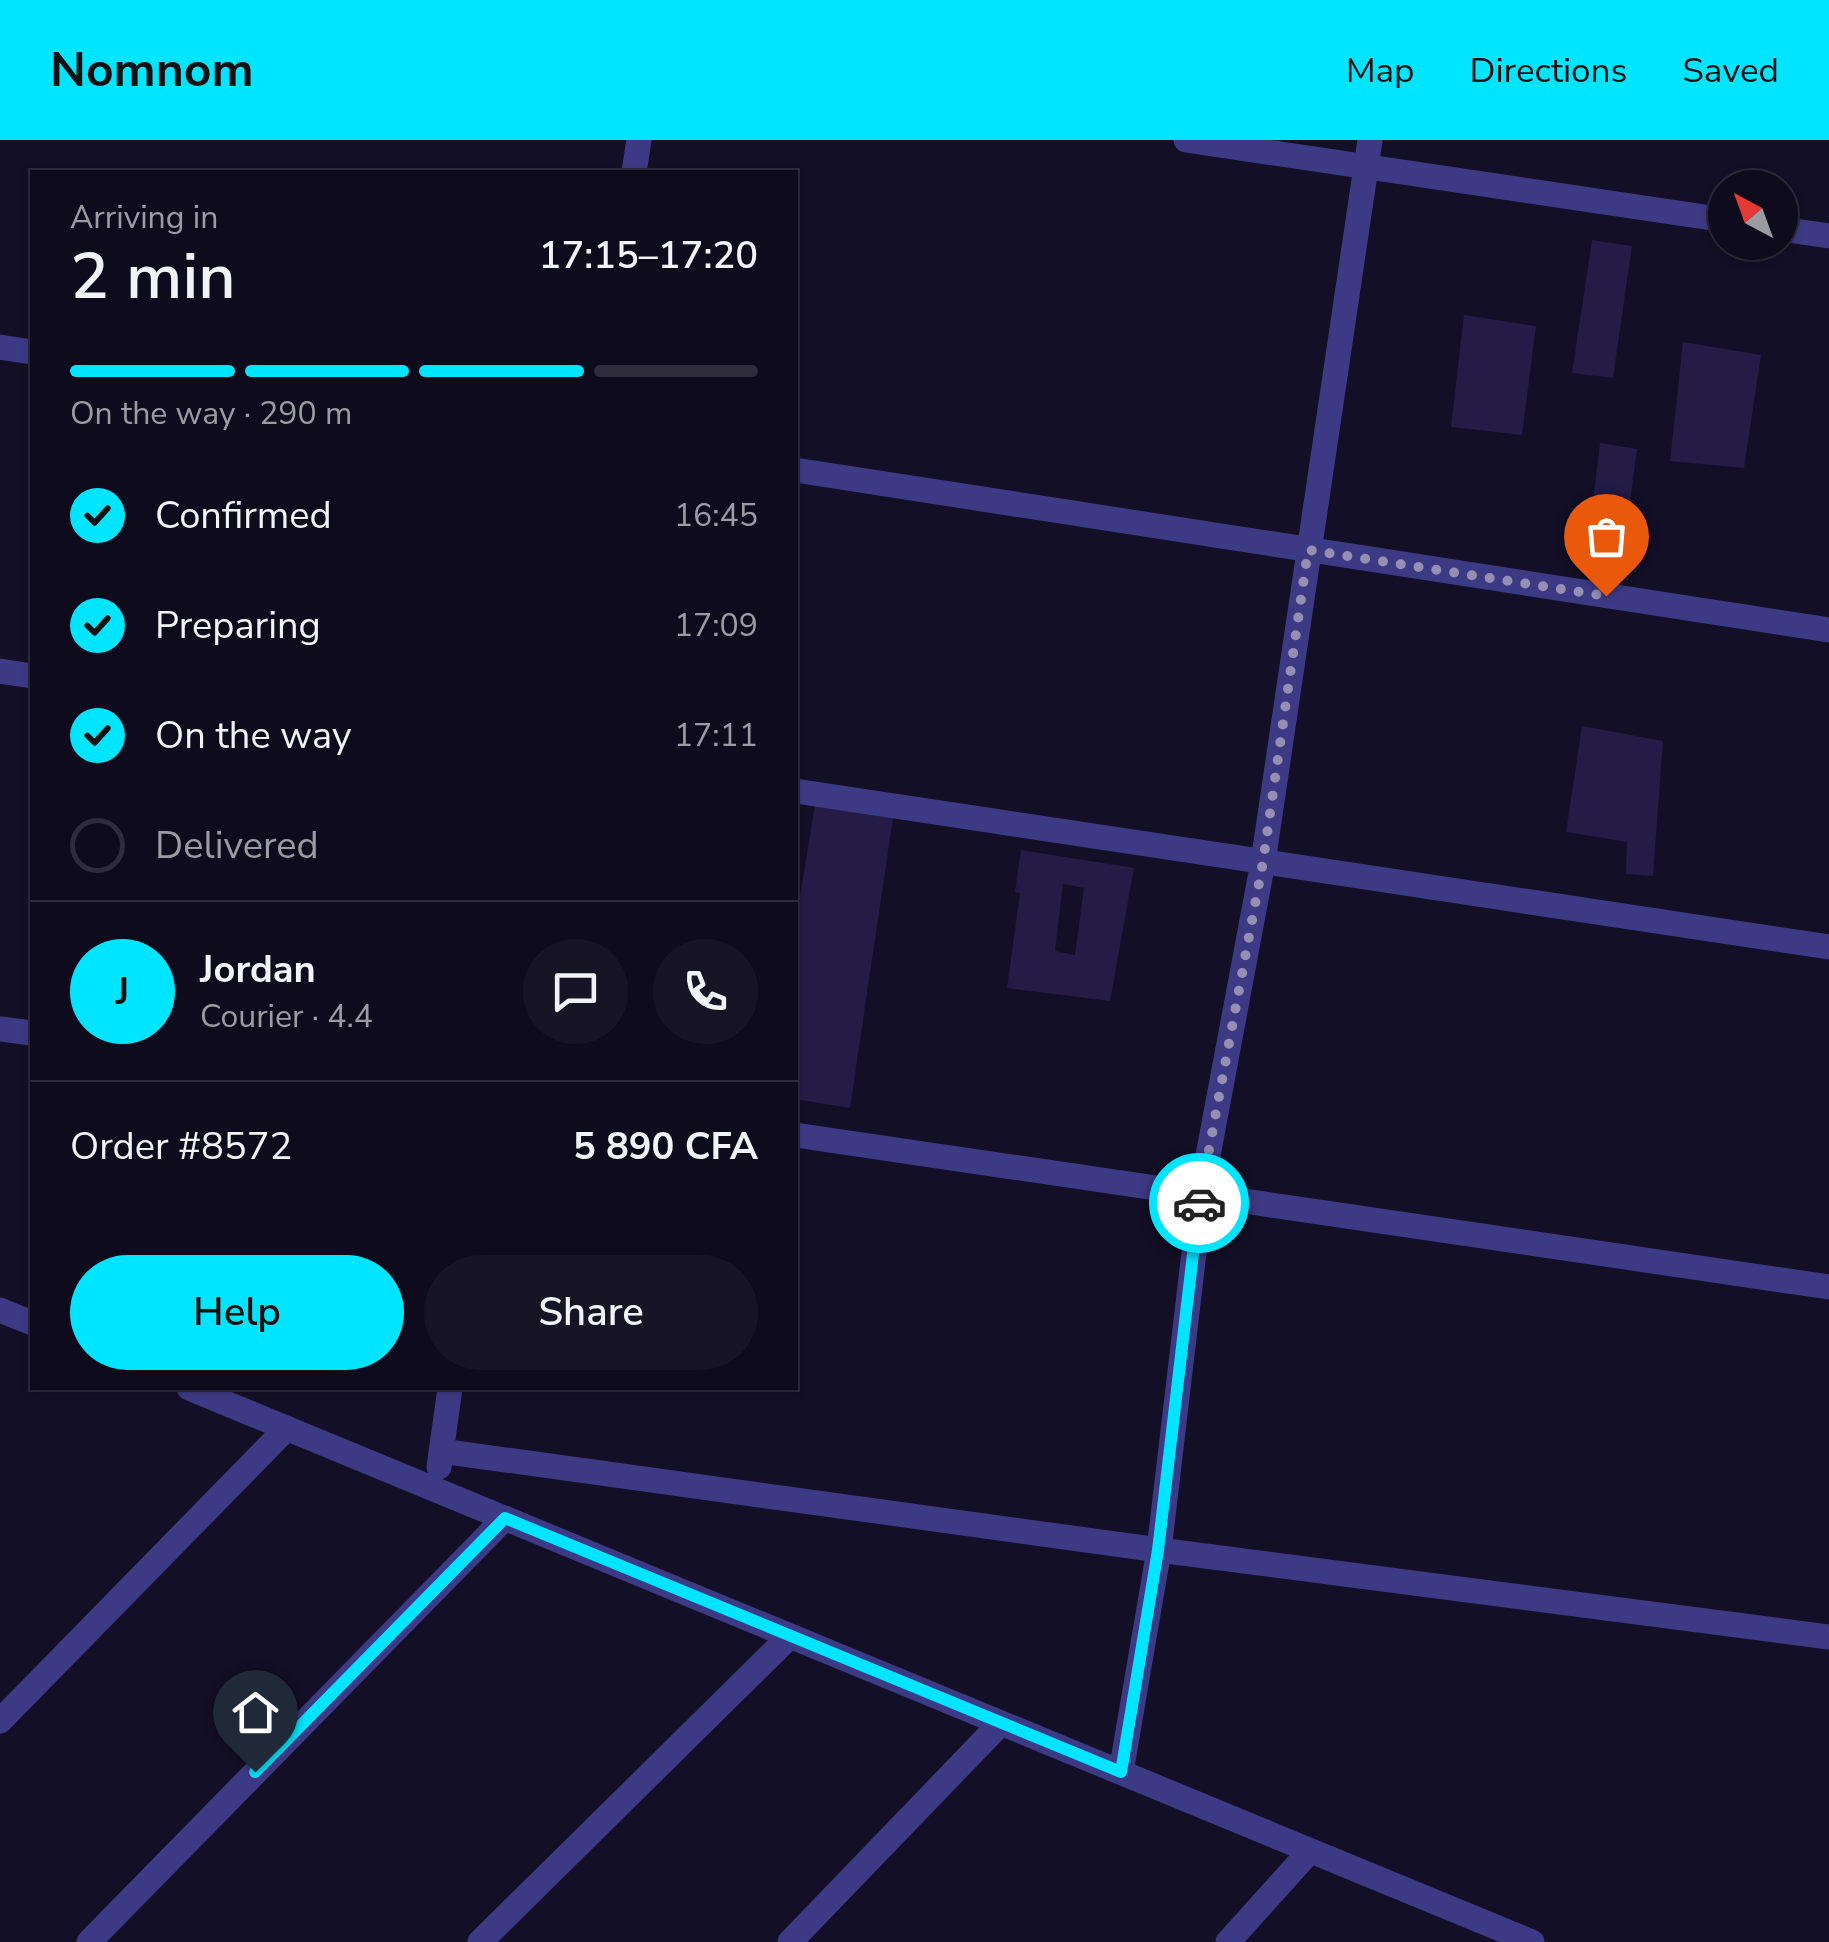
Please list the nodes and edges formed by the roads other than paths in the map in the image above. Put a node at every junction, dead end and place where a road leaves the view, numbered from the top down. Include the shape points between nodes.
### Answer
1 (638, 140) edge
2 (1186, 140) edge
3 (1370, 140) edge
4 (1366, 167) junction
5 (634, 170) edge
6 (1708, 217) edge
7 (1798, 232) edge
8 (1829, 236) edge
9 (0, 347) edge
10 (30, 352) edge
11 (798, 470) edge
12 (1308, 550) junction
13 (1829, 630) edge
14 (0, 672) edge
15 (30, 676) edge
16 (798, 791) edge
17 (1263, 862) junction
18 (1829, 947) edge
19 (0, 1028) edge
20 (30, 1033) edge
21 (798, 1135) edge
22 (1200, 1193) junction
23 (1829, 1286) edge
24 (193, 1390) edge
25 (450, 1390) edge
26 (287, 1428) junction
27 (441, 1451) junction
28 (436, 1490) junction
29 (505, 1518) junction
30 (1158, 1550) junction
31 (790, 1636) junction
32 (1829, 1637) edge
33 (0, 1721) edge
34 (1001, 1723) junction
35 (1121, 1772) junction
36 (1310, 1850) junction
37 (88, 1942) edge
38 (480, 1942) edge
39 (790, 1942) edge
40 (1228, 1942) edge
41 (1532, 1942) edge

1 - 5 street
2 - 4 street
3 - 4 street
4 - 6 street
4 - 12 street
7 - 8 street
9 - 10 street
11 - 12 street
12 - 13 street
12 - 17 street
14 - 15 street
16 - 17 street
17 - 18 street
17 - 22 street
19 - 20 street
21 - 22 street
22 - 23 street
22 - 30 street
24 - 26 street
25 - 27 street
26 - 28 street
26 - 33 street
27 - 28 street
27 - 30 street
28 - 29 street
29 - 31 street
29 - 37 street
30 - 32 street
30 - 35 street
31 - 34 street
31 - 38 street
34 - 35 street
34 - 39 street
35 - 36 street
36 - 40 street
36 - 41 street

